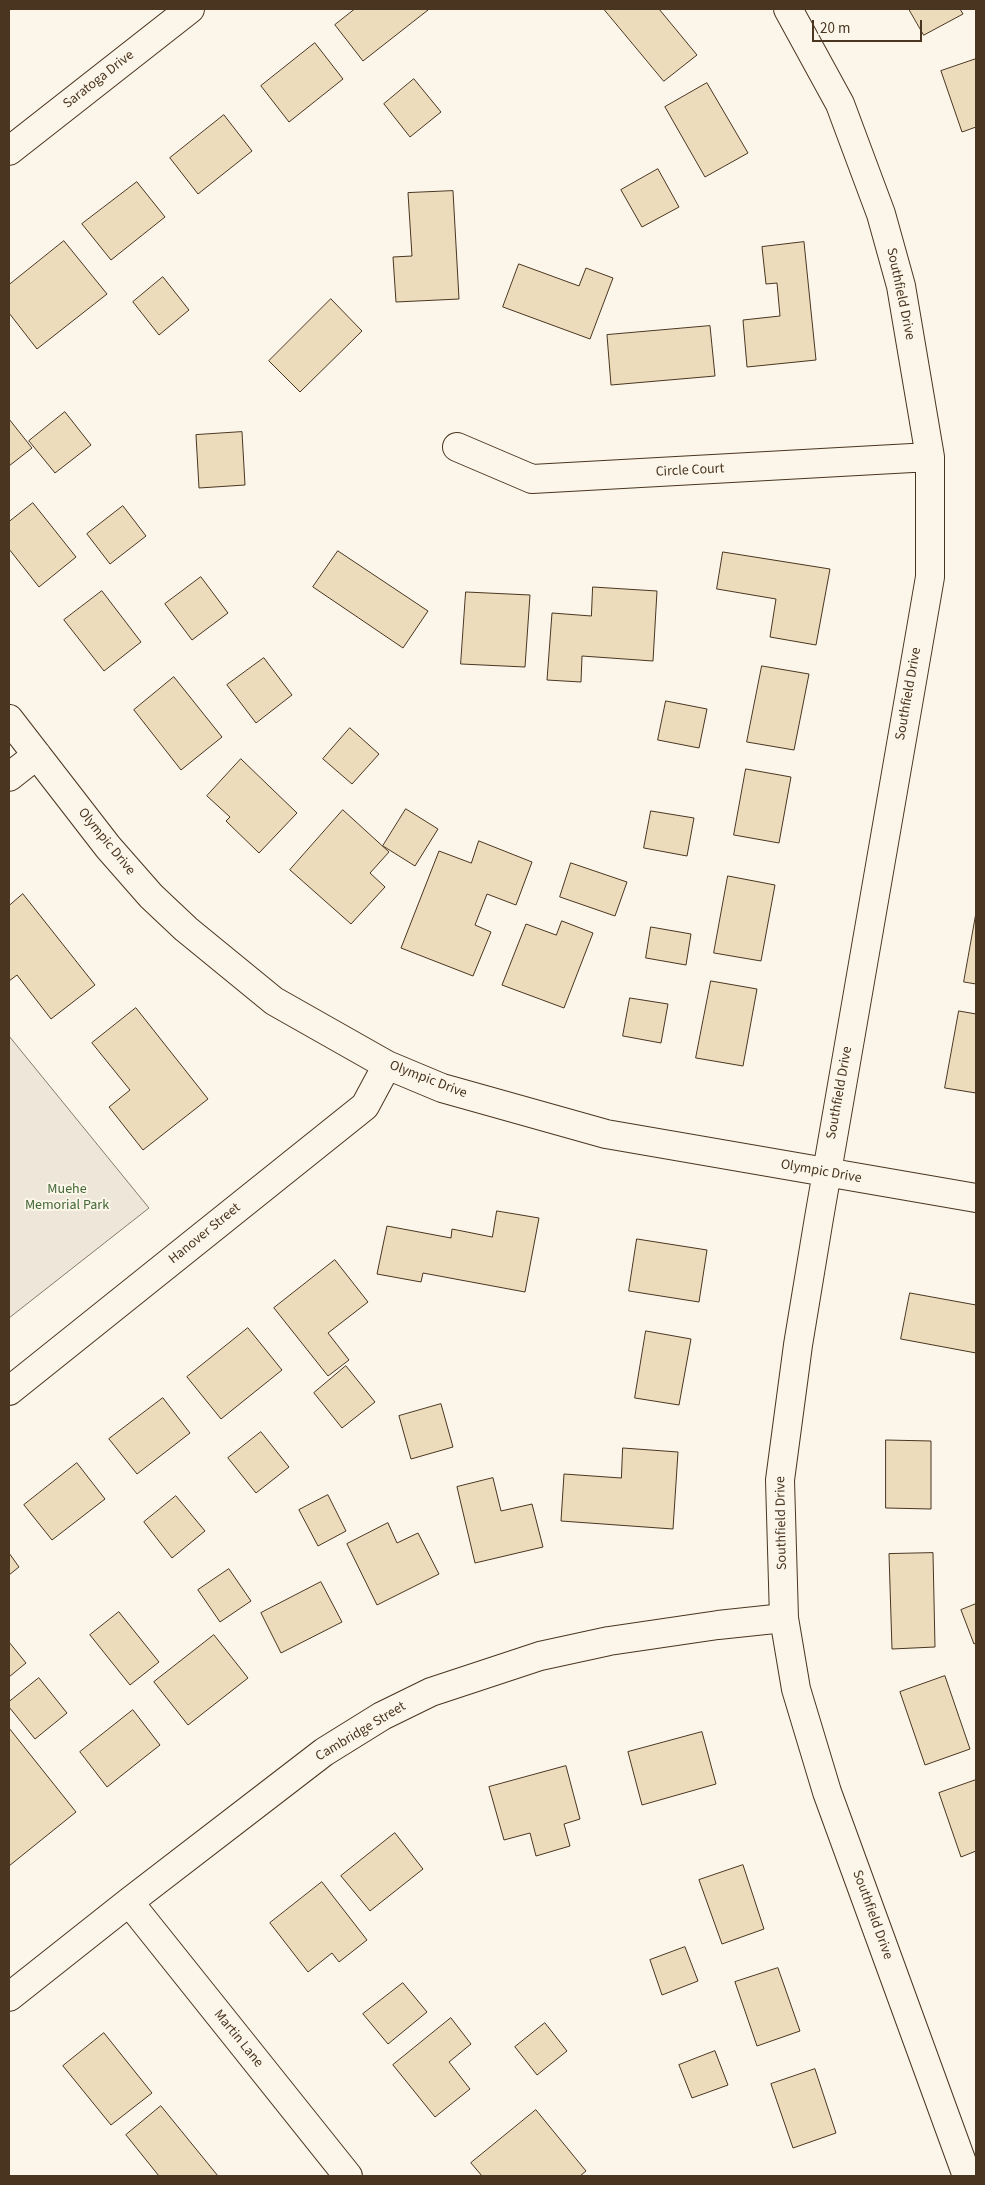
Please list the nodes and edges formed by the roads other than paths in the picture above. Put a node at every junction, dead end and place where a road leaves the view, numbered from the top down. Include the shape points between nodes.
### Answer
1 (190, 9) edge
2 (788, 9) edge
3 (9, 151) edge
4 (457, 447) dead end
5 (930, 457) junction
6 (9, 719) edge
7 (37, 755) junction
8 (9, 777) edge
9 (387, 1065) junction
10 (827, 1173) junction
11 (976, 1198) edge
12 (9, 1391) edge
13 (784, 1618) junction
14 (129, 1902) junction
15 (9, 1998) edge
16 (348, 2176) edge
17 (966, 2176) edge

1 - 3 street, Saratoga Drive
2 - 5 street, Southfield Drive via 840,104 881,214 901,286
4 - 5 street, Circle Court via 532,479
5 - 10 street, Southfield Drive via 930,577
6 - 7 street, Olympic Drive
7 - 8 street
7 - 9 street, Olympic Drive via 108,846 186,929 274,1001
9 - 10 street, Olympic Drive via 442,1088 606,1134
9 - 12 street, Hanover Street via 366,1106
10 - 11 street, Olympic Drive
10 - 13 street, Southfield Drive via 798,1345 780,1480
13 - 14 street, Cambridge Street via 600,1643 540,1656 431,1692 382,1716 324,1752
13 - 17 street, Southfield Drive via 796,1689 827,1792
14 - 15 street, Cambridge Street
14 - 16 street, Martin Lane

